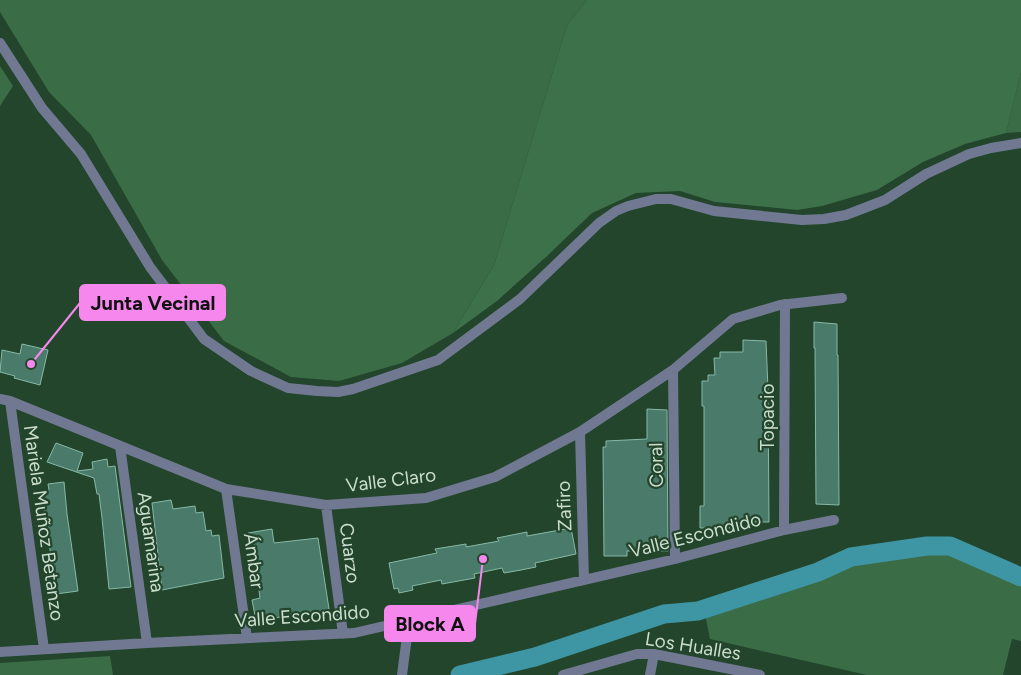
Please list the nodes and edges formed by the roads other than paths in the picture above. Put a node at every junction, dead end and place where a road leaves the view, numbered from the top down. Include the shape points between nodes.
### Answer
1 (0, 42) edge
2 (1021, 142) edge
3 (842, 298) dead end
4 (785, 304) junction
5 (672, 370) junction
6 (5, 400) edge
7 (580, 432) junction
8 (120, 446) junction
9 (226, 489) junction
10 (326, 505) junction
11 (834, 520) dead end
12 (784, 530) junction
13 (675, 559) junction
14 (584, 580) junction
15 (409, 621) junction
16 (342, 634) junction
17 (247, 638) junction
18 (147, 643) junction
19 (44, 649) junction
20 (0, 652) edge
21 (654, 654) junction
22 (402, 675) edge
23 (563, 675) edge
24 (650, 675) edge
25 (760, 675) edge

1 - 2 street via 42,108 81,154 150,268 204,339 259,374 288,388 317,391 353,389 438,360 520,299 599,223 628,206 671,199 714,211 802,220 846,215 885,200 926,174 969,154
3 - 4 street, Valle Claro
4 - 5 street, Valle Claro via 733,319
4 - 12 street, Topacio
5 - 7 street, Valle Claro
5 - 13 street, Coral
6 - 8 street, Valle Claro
6 - 19 street, Mariela Muñoz Betanzo
7 - 10 street, Valle Claro via 495,477 426,498
7 - 14 street, Zafiro
8 - 9 street, Valle Claro
8 - 18 street, Aguamarina
9 - 10 street, Valle Claro
9 - 17 street, Ámbar
10 - 16 street, Cuarzo
11 - 12 street, Valle Escondido
12 - 13 street, Valle Escondido
13 - 14 street, Valle Escondido
14 - 15 street, Valle Escondido
15 - 16 street, Valle Escondido
15 - 22 street
16 - 17 street, Valle Escondido
17 - 18 street, Valle Escondido
18 - 19 street, Valle Escondido
19 - 20 street, Valle Escondido
21 - 23 street, Los Hualles via 637,654
21 - 24 street
21 - 25 street, Los Hualles

